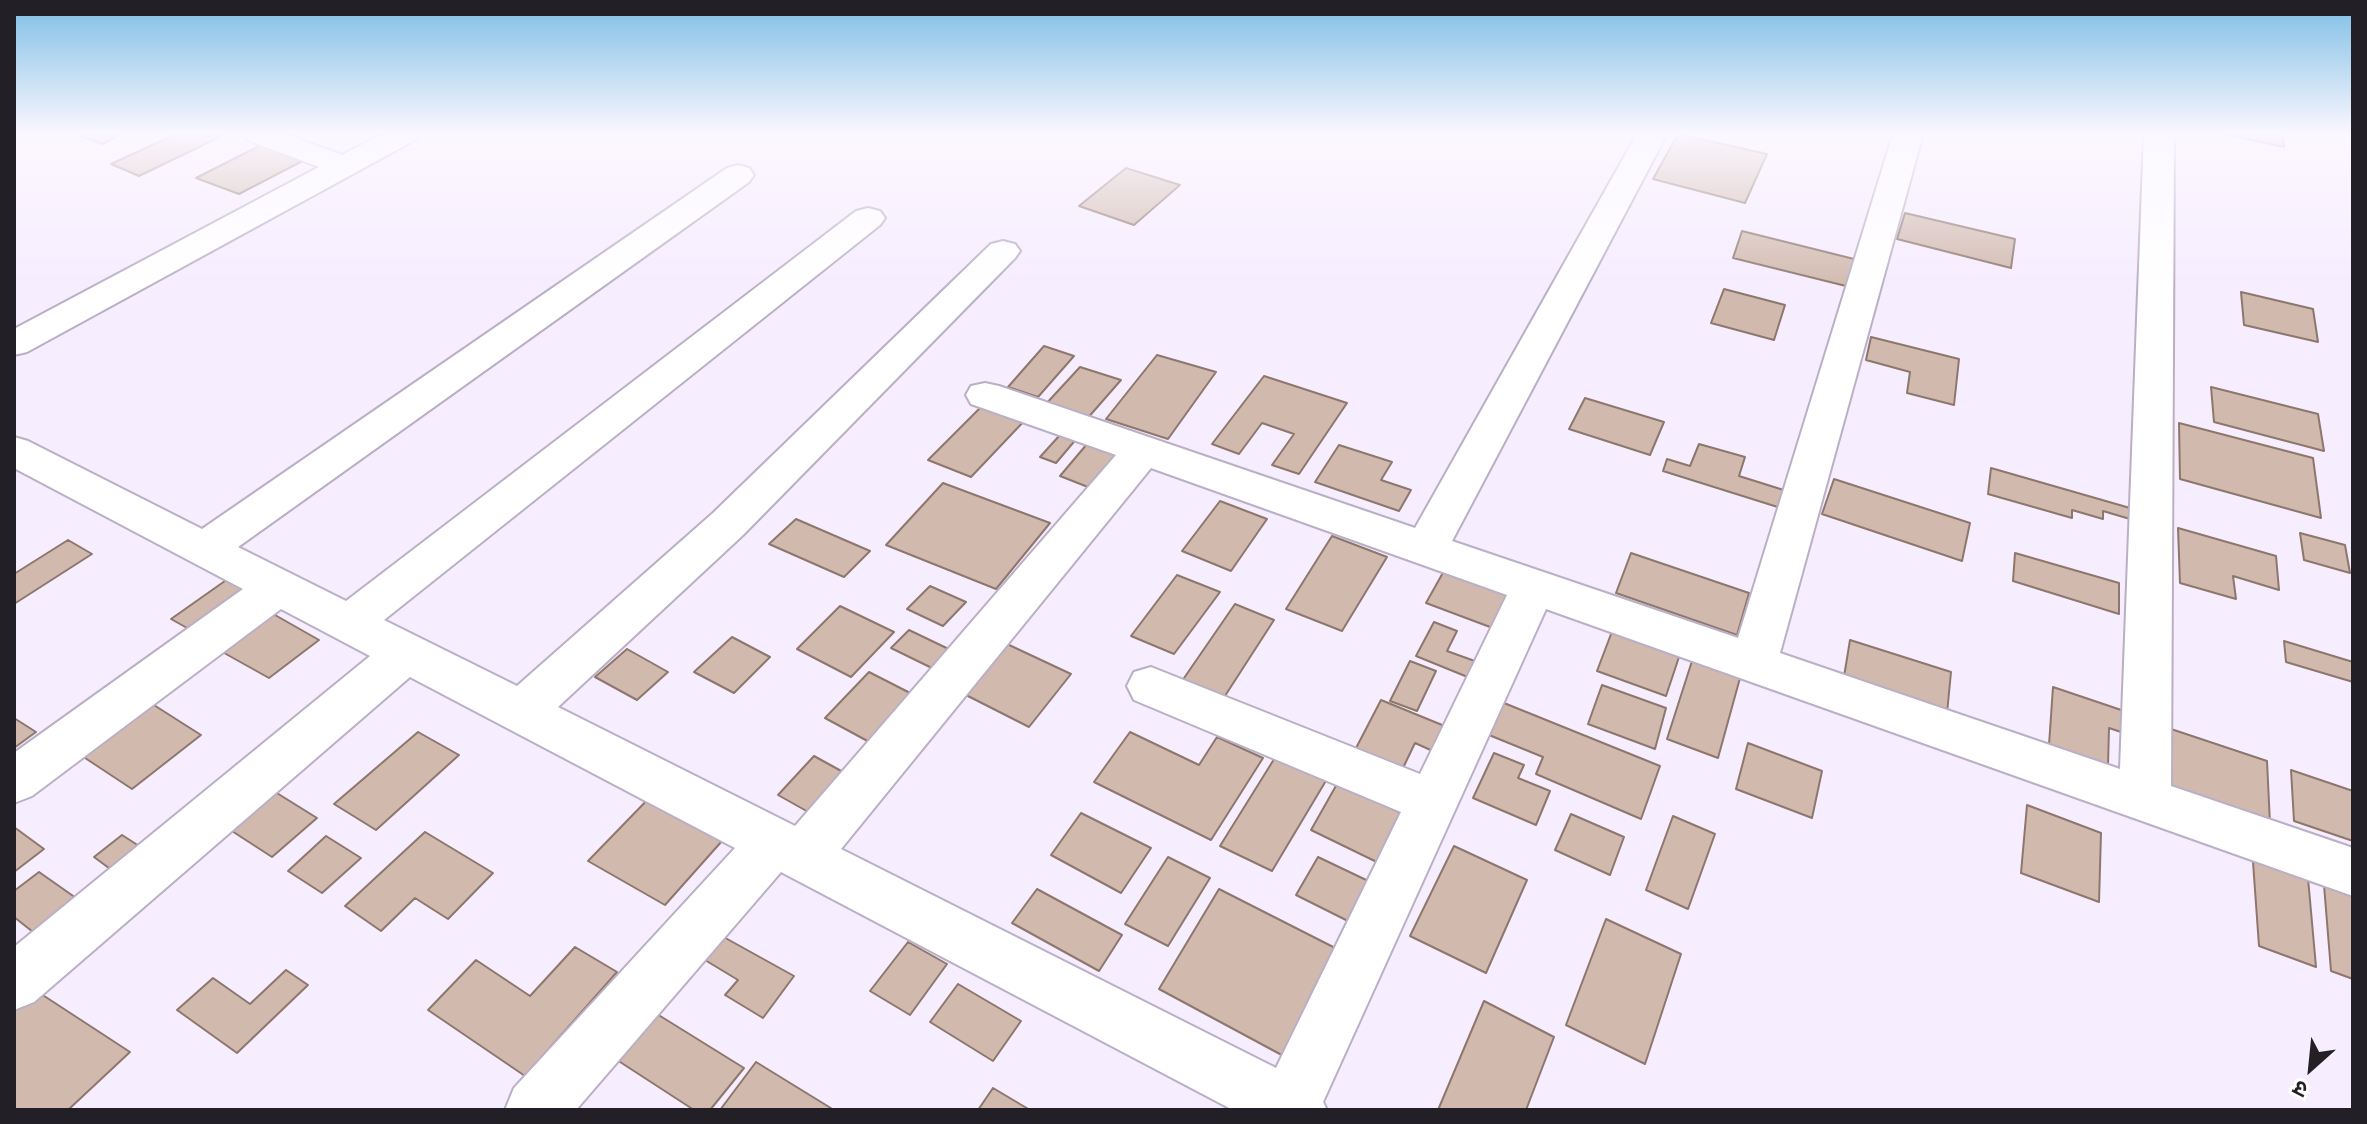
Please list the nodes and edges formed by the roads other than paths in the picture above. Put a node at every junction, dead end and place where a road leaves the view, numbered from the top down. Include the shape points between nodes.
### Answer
1 (306, 186) edge
2 (722, 186) edge
3 (1623, 186) edge
4 (1893, 186) edge
5 (2158, 186) edge
6 (868, 218) dead end
7 (1003, 251) dead end
8 (14, 344) edge
9 (985, 395) dead end
10 (1144, 449) junction
11 (20, 461) edge
12 (1426, 548) junction
13 (204, 549) junction
14 (1534, 586) junction
15 (278, 587) junction
16 (349, 623) junction
17 (406, 653) junction
18 (1754, 662) junction
19 (1151, 686) dead end
20 (521, 712) junction
21 (14, 781) edge
22 (2145, 800) junction
23 (1432, 802) junction
24 (788, 849) junction
25 (2353, 872) edge
26 (14, 983) edge
27 (1291, 1109) edge
28 (536, 1110) edge

1 - 8 street
2 - 13 street
3 - 12 street
4 - 18 street
5 - 22 street
6 - 16 street
7 - 20 street via 728,524
9 - 10 street
10 - 12 street
10 - 24 street
11 - 13 street
12 - 14 street
13 - 15 street
14 - 18 street
14 - 23 street
15 - 16 street
15 - 21 street
16 - 17 street
17 - 20 street
17 - 26 street
18 - 22 street
19 - 23 street
20 - 24 street
22 - 25 street
23 - 27 street
24 - 27 street
24 - 28 street

